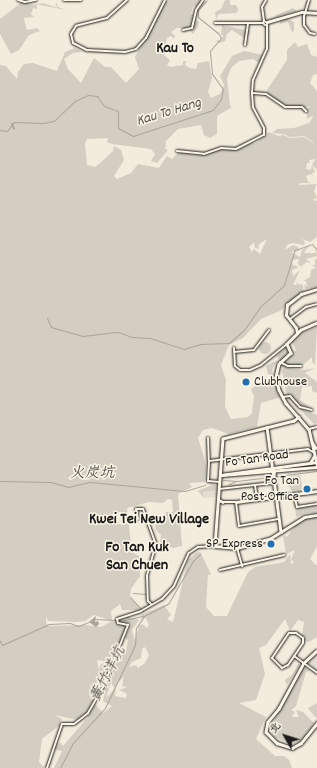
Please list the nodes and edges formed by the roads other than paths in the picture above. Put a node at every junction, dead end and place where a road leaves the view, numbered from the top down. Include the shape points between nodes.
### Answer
1 (18, 0) edge
2 (36, 0) edge
3 (64, 0) edge
4 (81, 0) edge
5 (127, 0) edge
6 (165, 0) edge
7 (203, 0) edge
8 (266, 0) edge
9 (309, 0) edge
10 (304, 12) junction
11 (317, 13) edge
12 (215, 23) dead end
13 (265, 23) junction
14 (248, 24) junction
15 (183, 30) dead end
16 (315, 34) dead end
17 (245, 45) dead end
18 (252, 93) junction
19 (306, 111) dead end
20 (177, 151) dead end
21 (317, 289) edge
22 (317, 304) edge
23 (290, 319) junction
24 (317, 323) edge
25 (294, 324) junction
26 (305, 327) junction
27 (269, 330) dead end
28 (297, 334) junction
29 (287, 344) junction
30 (234, 348) dead end
31 (234, 352) junction
32 (280, 362) junction
33 (301, 366) dead end
34 (282, 397) junction
35 (312, 410) dead end
36 (299, 417) junction
37 (267, 427) junction
38 (317, 427) edge
39 (309, 429) junction
40 (208, 438) dead end
41 (312, 441) junction
42 (316, 448) edge
43 (313, 452) junction
44 (270, 454) junction
45 (314, 456) junction
46 (221, 459) junction
47 (209, 461) junction
48 (310, 464) junction
49 (317, 464) edge
50 (273, 473) junction
51 (220, 475) junction
52 (273, 480) junction
53 (220, 482) junction
54 (255, 485) junction
55 (220, 489) junction
56 (317, 491) edge
57 (294, 494) junction
58 (275, 497) junction
59 (219, 499) junction
60 (256, 499) junction
61 (236, 502) junction
62 (317, 504) edge
63 (317, 515) edge
64 (138, 519) dead end
65 (278, 519) junction
66 (281, 532) junction
67 (215, 546) junction
68 (238, 548) junction
69 (284, 555) dead end
70 (242, 566) junction
71 (220, 570) dead end
72 (151, 604) junction
73 (317, 650) edge
74 (294, 656) junction
75 (304, 663) junction
76 (317, 673) edge
77 (317, 723) edge
78 (47, 768) edge

1 - 2 street
3 - 4 street
5 - 6 street via 107,18 76,26 71,34 73,43 87,50 134,50 145,40
7 - 15 street via 196,10 192,28
8 - 13 street via 262,7
9 - 10 street
10 - 11 street
10 - 13 street
10 - 16 street via 304,25 310,33
12 - 14 street
13 - 14 street
13 - 18 street via 267,50 253,80
14 - 17 street
18 - 19 street via 266,94 285,107 302,107
18 - 20 street via 253,107 264,128 264,135 236,149 221,148 204,154
21 - 23 street via 301,294 289,303 286,312
22 - 23 street via 306,307
23 - 25 street
24 - 26 street
25 - 26 street
25 - 28 street
26 - 28 street
27 - 31 street via 254,350
28 - 29 street
29 - 31 street via 261,366 250,370 240,370 234,366
29 - 32 street via 291,353
30 - 31 street
32 - 33 street via 288,366
32 - 34 street via 276,379
34 - 35 street via 291,396 304,409
34 - 36 street
36 - 37 street
36 - 39 street
37 - 44 street
37 - 46 street via 224,438
38 - 39 street
39 - 41 street
40 - 47 street
41 - 42 street
41 - 43 street
42 - 43 street
43 - 44 street via 308,449
43 - 45 street
44 - 46 street
44 - 50 street
45 - 48 main road
45 - 49 street
46 - 47 street
46 - 51 street
47 - 53 street via 207,480
48 - 49 main road, Fo Tan Road
48 - 50 main road, Fo Tan Road
49 - 50 main road, Fo Tan Road
50 - 51 main road, Fo Tan Road
50 - 52 street
51 - 53 street
52 - 54 street
52 - 58 street
53 - 55 street
54 - 55 street
54 - 60 street
55 - 59 street
56 - 57 street
57 - 58 street
57 - 62 street via 297,507
58 - 60 street
58 - 65 street
59 - 61 street via 223,502
59 - 67 street
60 - 61 street
61 - 65 street via 239,526
63 - 66 street via 304,518
64 - 72 street via 136,509 141,509 146,514 156,544 148,576 148,601
65 - 66 street
66 - 68 street via 277,536
67 - 68 street
67 - 72 street via 198,547 189,553 172,589 162,599
68 - 70 street
69 - 70 street
70 - 71 street
72 - 78 street via 141,611 117,619 118,623 128,626 104,685 88,713 73,724 62,724
73 - 75 street
74 - 74 street via 304,640 293,632 288,634 272,658 284,668
74 - 75 street
75 - 76 street
75 - 77 street via 279,708 268,722 266,732 277,743 292,748 301,743

